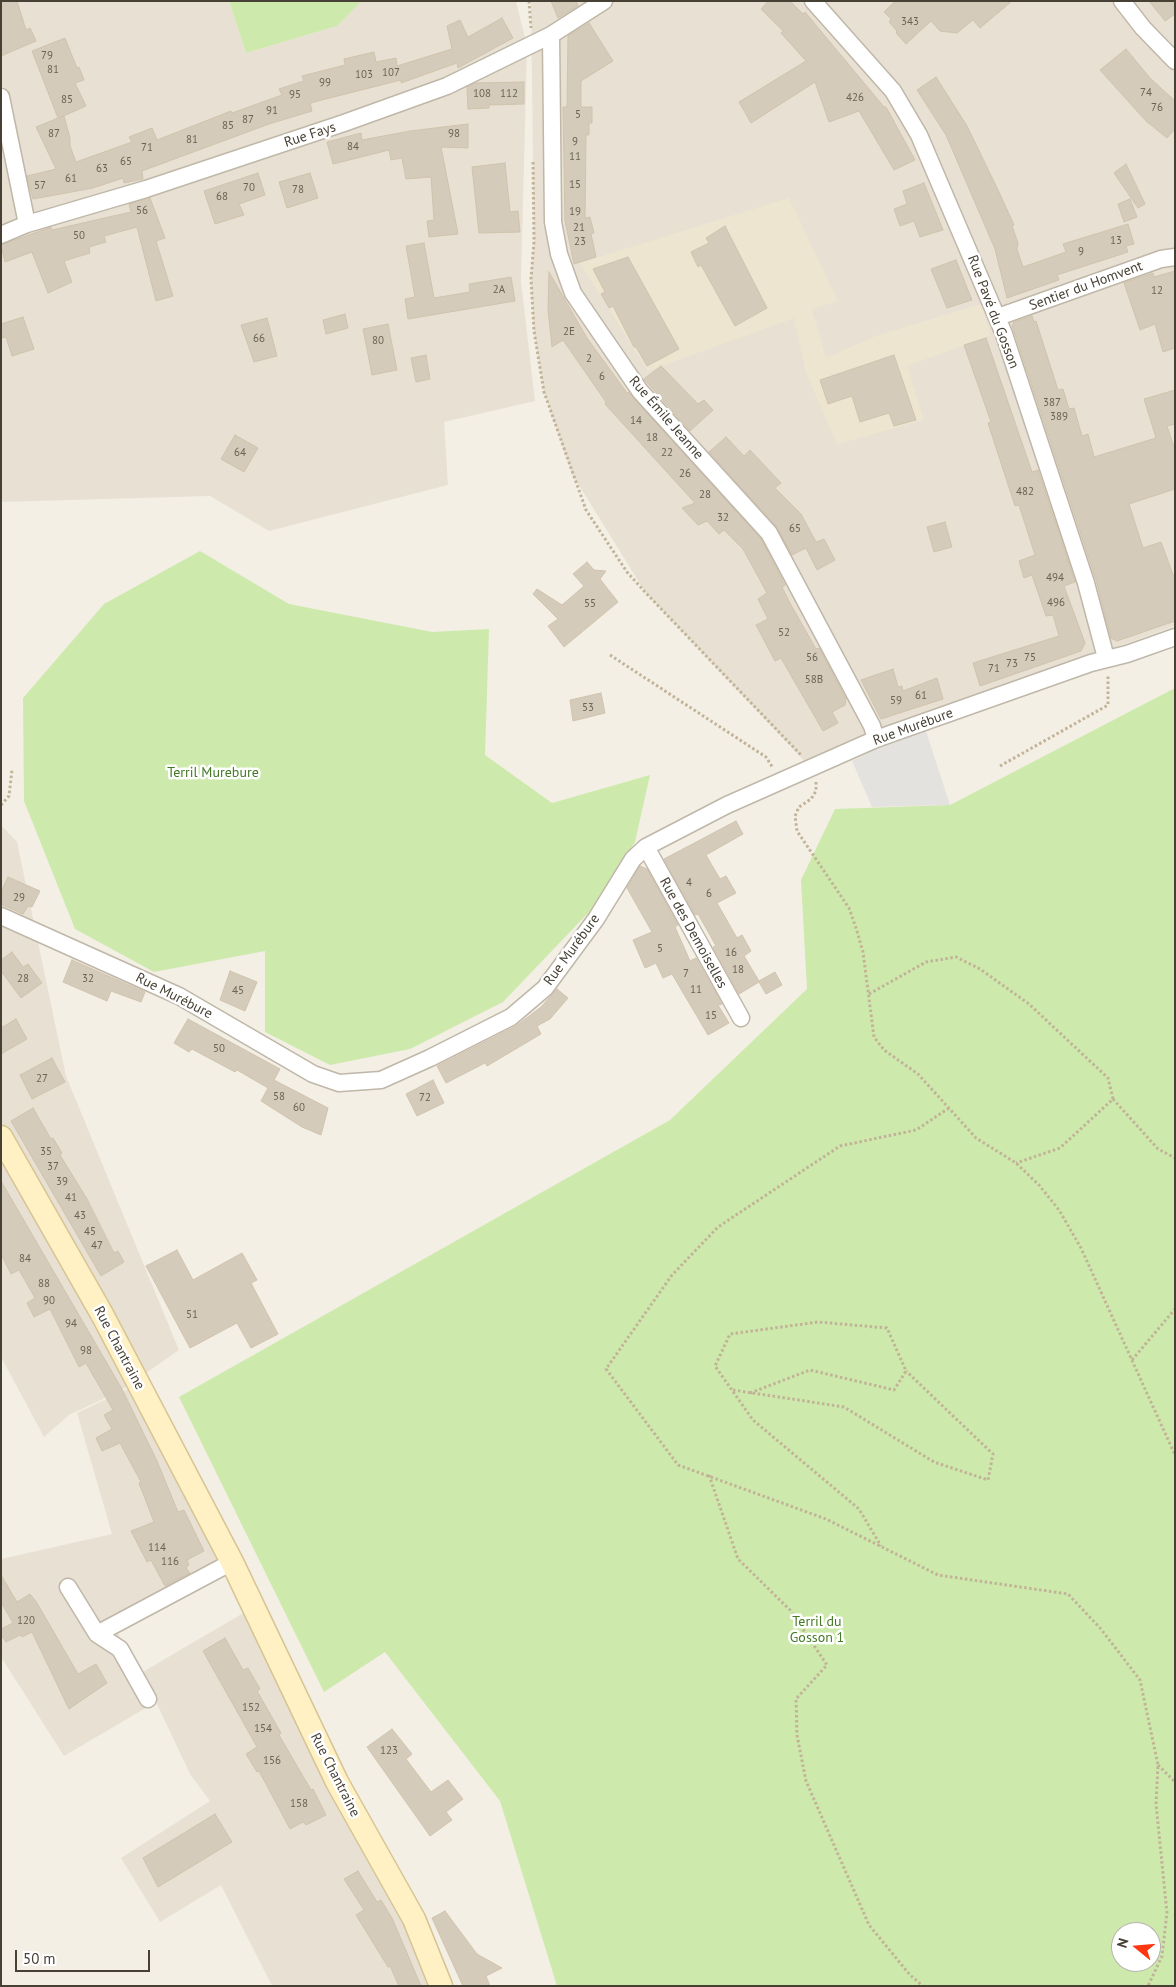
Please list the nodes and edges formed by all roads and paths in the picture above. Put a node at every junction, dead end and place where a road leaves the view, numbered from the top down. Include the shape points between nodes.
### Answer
1 (529, 1) edge
2 (604, 1) edge
3 (813, 1) edge
4 (1122, 1) edge
5 (551, 35) junction
6 (533, 43) junction
7 (1175, 61) edge
8 (1, 97) edge
9 (533, 152) dead end
10 (27, 224) junction
11 (1, 235) edge
12 (1175, 257) edge
13 (998, 317) junction
14 (1175, 637) edge
15 (610, 655) dead end
16 (1107, 666) junction
17 (876, 739) junction
18 (1000, 766) dead end
19 (811, 768) junction
20 (12, 770) dead end
21 (782, 781) junction
22 (1, 805) edge
23 (646, 847) junction
24 (1, 916) edge
25 (869, 994) junction
26 (740, 1018) dead end
27 (1113, 1100) junction
28 (949, 1108) junction
29 (1, 1137) edge
30 (1175, 1158) edge
31 (1016, 1163) junction
32 (1175, 1309) edge
33 (1132, 1360) junction
34 (906, 1372) junction
35 (732, 1390) junction
36 (750, 1393) junction
37 (1175, 1455) edge
38 (709, 1474) junction
39 (881, 1546) junction
40 (232, 1562) junction
41 (68, 1587) dead end
42 (98, 1634) junction
43 (148, 1699) dead end
44 (1158, 1765) junction
45 (1175, 1782) edge
46 (441, 1986) edge
47 (923, 1986) edge
48 (1148, 1986) edge

1 - 6 path
2 - 5 street, Rue Fays
3 - 13 street, Rue Pavé du Gosson via 893,91 919,135
4 - 7 street via 1142,28
5 - 6 street, Rue Fays
5 - 17 street, Rue Émile Jeanne via 553,222 559,254 574,293 640,391 769,533
6 - 10 street, Rue Fays via 448,86 354,120 146,189
8 - 10 street
9 - 19 path via 534,241 530,279 534,331 544,392 586,510 645,592
10 - 11 street, Rue Fays
12 - 13 street, Sentier du Homvent via 1161,259
13 - 16 street, Rue Pavé du Gosson via 1086,583
14 - 16 street, Rue Murébure via 1127,654
15 - 21 path via 766,757
16 - 17 street, Rue Murébure
16 - 18 path via 1108,704
17 - 19 street, Rue Murébure
19 - 21 street, Rue Murébure
19 - 25 path via 816,792 799,807 795,816 797,831 849,908 863,952
20 - 22 path via 9,796
21 - 23 street, Rue Murébure
23 - 24 street, Rue Murébure via 633,859 596,919 545,988 511,1017 381,1080 339,1083 313,1074 179,996
23 - 26 street, Rue des Demoiselles
25 - 27 path via 926,962 956,957 980,969 1029,1004 1108,1078
25 - 28 path via 874,1037 878,1045 918,1074
27 - 30 path via 1158,1149
27 - 31 path via 1060,1148
28 - 31 path via 976,1138
28 - 38 path via 916,1130 840,1146 718,1227 672,1275 606,1368 678,1464
29 - 40 street, Rue Chantraine via 103,1316
31 - 33 path via 1040,1185 1059,1210 1077,1241
32 - 33 path
33 - 37 path
34 - 35 path via 887,1328 818,1322 730,1334 714,1366
34 - 36 path via 894,1390 810,1370
34 - 36 path via 993,1454 988,1480 934,1462 844,1407
35 - 36 path
35 - 39 path via 754,1420 859,1509
38 - 39 path via 826,1519
38 - 47 path via 738,1559 790,1610 827,1664 796,1699 797,1735 806,1781 869,1925 910,1976
39 - 44 path via 938,1575 1068,1594 1101,1629 1140,1680
40 - 42 street
40 - 46 street, Rue Chantraine via 337,1782 414,1919
41 - 42 street
42 - 43 street via 120,1649
44 - 45 path
44 - 48 path via 1156,1804 1166,1913 1162,1956

